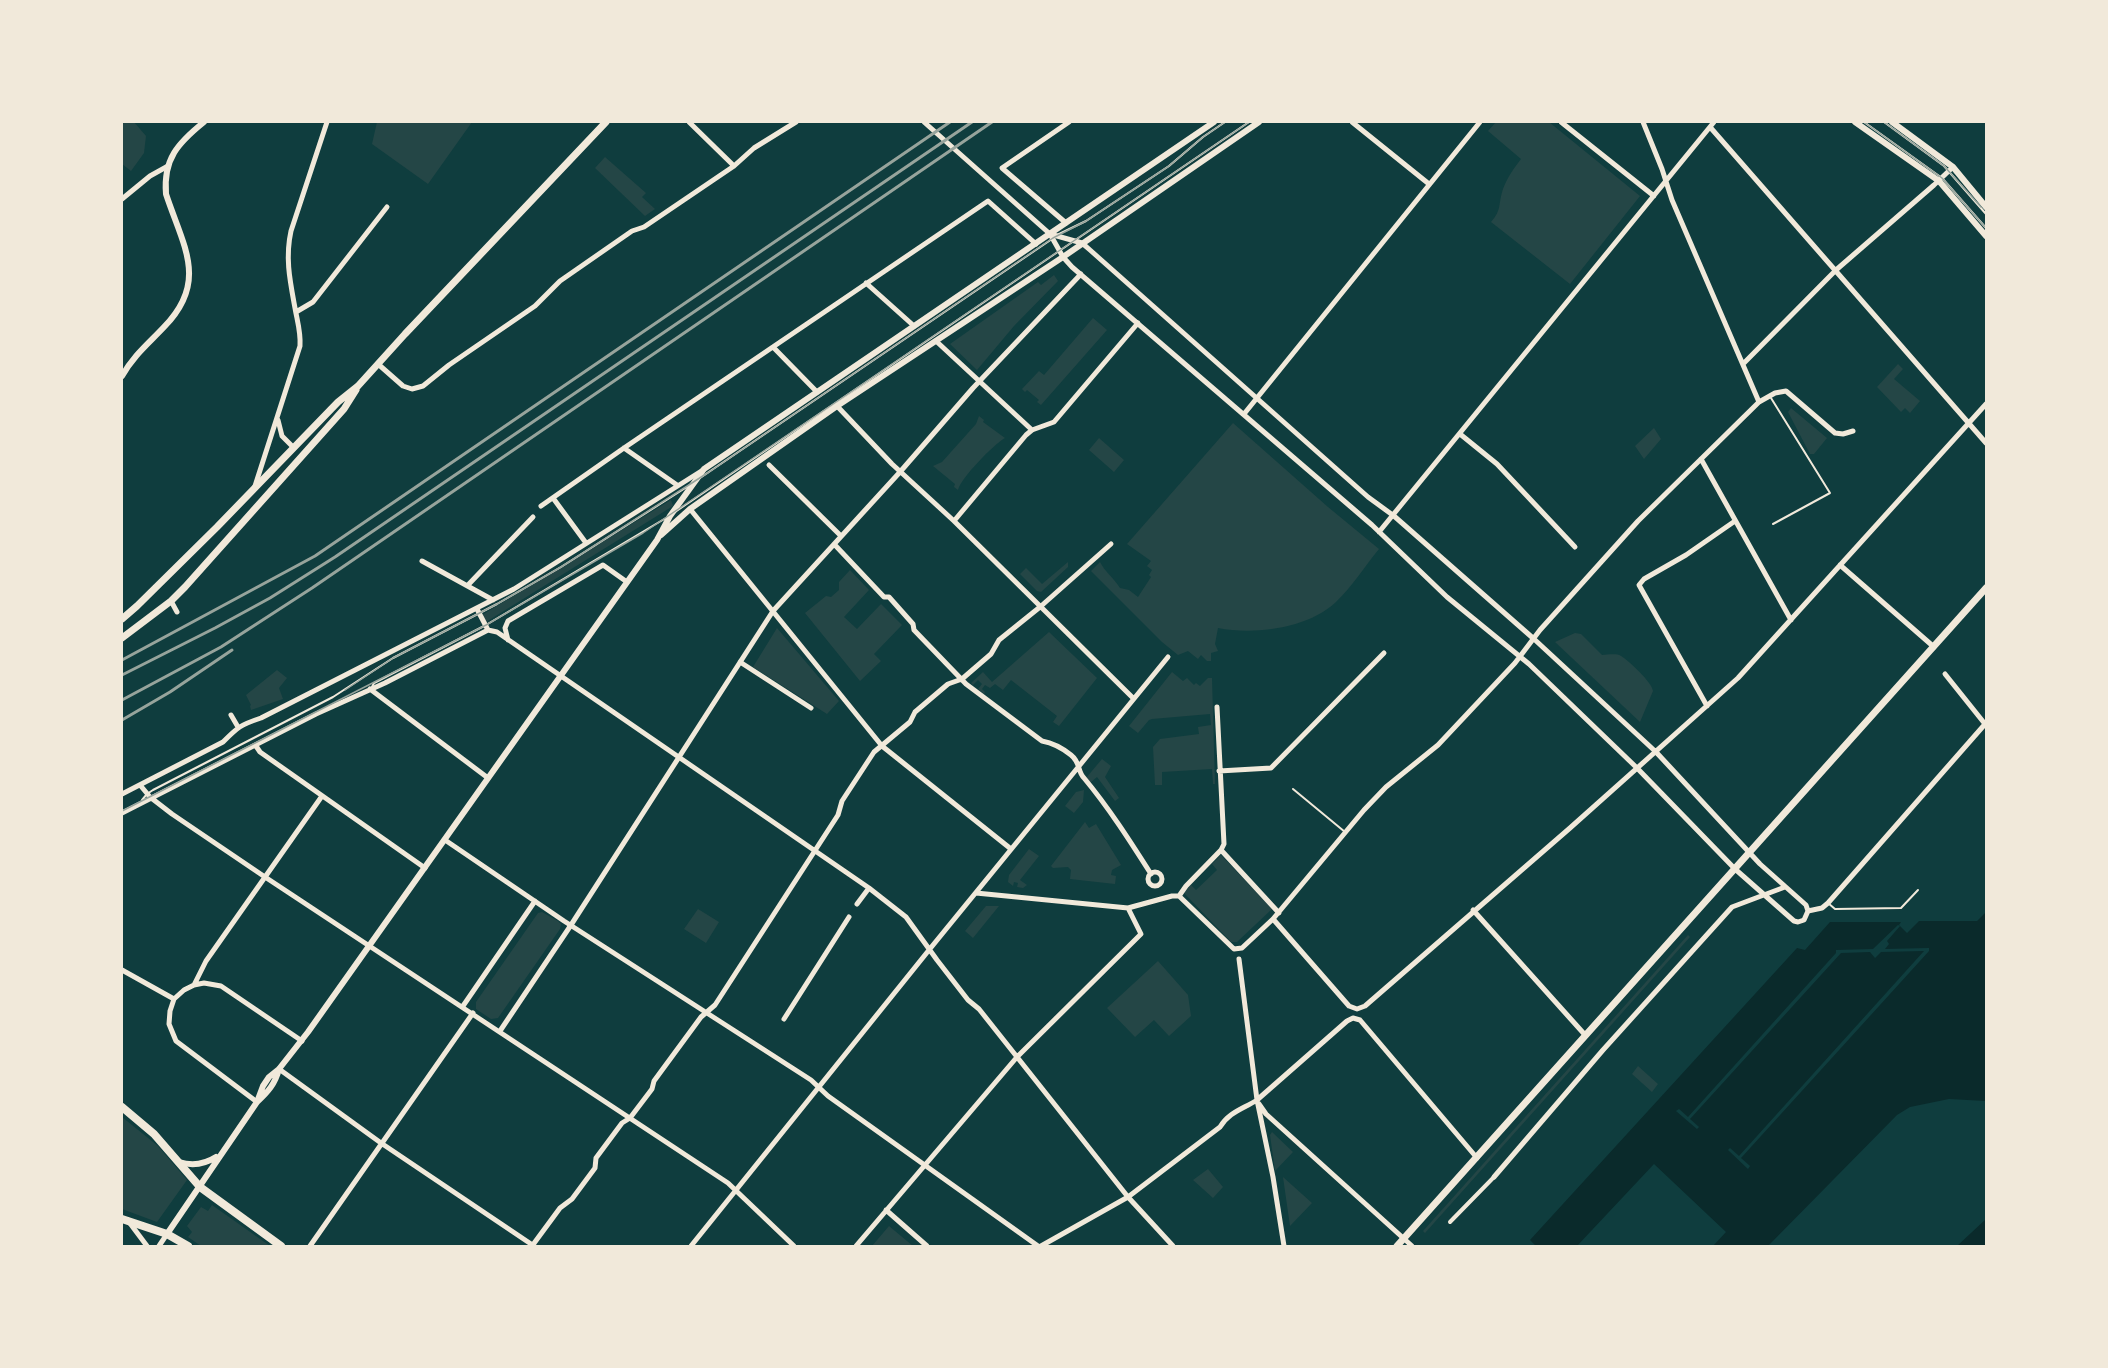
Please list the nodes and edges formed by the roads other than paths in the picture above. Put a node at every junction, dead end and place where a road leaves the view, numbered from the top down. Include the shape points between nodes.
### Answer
1 (204, 122) edge
2 (327, 122) edge
3 (606, 122) edge
4 (689, 122) edge
5 (796, 122) edge
6 (924, 122) edge
7 (1069, 122) edge
8 (1214, 122) edge
9 (1225, 122) edge
10 (1249, 122) edge
11 (1259, 122) edge
12 (1352, 122) edge
13 (1480, 122) edge
14 (1560, 122) edge
15 (1642, 122) edge
16 (1714, 122) edge
17 (1856, 122) edge
18 (1864, 122) edge
19 (1884, 122) edge
20 (1892, 122) edge
21 (1710, 127) junction
22 (168, 166) junction
23 (734, 166) junction
24 (1951, 169) junction
25 (1940, 179) junction
26 (1666, 181) junction
27 (1429, 184) junction
28 (1654, 196) junction
29 (122, 199) edge
30 (387, 207) dead end
31 (1986, 207) edge
32 (1986, 214) edge
33 (1066, 223) junction
34 (1986, 228) edge
35 (1053, 236) junction
36 (1986, 236) edge
37 (1079, 242) junction
38 (1037, 246) junction
39 (1061, 254) junction
40 (1836, 270) junction
41 (1081, 274) junction
42 (866, 283) junction
43 (296, 312) junction
44 (1138, 323) junction
45 (914, 326) junction
46 (936, 341) junction
47 (773, 346) junction
48 (378, 364) junction
49 (1743, 364) junction
50 (122, 376) edge
51 (979, 382) junction
52 (358, 386) junction
53 (817, 392) junction
54 (1769, 396) junction
55 (1256, 398) junction
56 (1759, 402) junction
57 (1986, 404) edge
58 (837, 406) junction
59 (1244, 414) junction
60 (278, 418) junction
61 (1969, 422) junction
62 (1032, 430) junction
63 (1853, 431) dead end
64 (1460, 434) junction
65 (1986, 443) edge
66 (294, 448) junction
67 (624, 448) junction
68 (1701, 459) junction
69 (769, 465) dead end
70 (704, 469) junction
71 (291, 471) junction
72 (900, 472) junction
73 (693, 483) junction
74 (677, 485) junction
75 (253, 490) junction
76 (553, 498) junction
77 (541, 506) dead end
78 (690, 509) junction
79 (533, 516) dead end
80 (670, 516) junction
81 (1394, 516) junction
82 (954, 521) junction
83 (1735, 521) junction
84 (1773, 524) dead end
85 (1379, 532) junction
86 (842, 536) junction
87 (657, 540) junction
88 (586, 543) junction
89 (834, 543) junction
90 (1111, 544) dead end
91 (594, 546) junction
92 (1575, 547) dead end
93 (576, 549) junction
94 (422, 561) dead end
95 (1840, 565) junction
96 (627, 582) junction
97 (468, 585) junction
98 (1986, 588) edge
99 (494, 600) junction
100 (171, 601) junction
101 (1040, 607) junction
102 (478, 611) junction
103 (772, 611) junction
104 (177, 612) dead end
105 (122, 619) edge
106 (1791, 620) junction
107 (487, 627) junction
108 (122, 638) edge
109 (1534, 639) junction
110 (508, 640) junction
111 (1934, 647) junction
112 (1384, 653) dead end
113 (1168, 657) dead end
114 (1520, 657) junction
115 (740, 662) junction
116 (1945, 674) dead end
117 (561, 676) junction
118 (962, 679) junction
119 (370, 689) junction
120 (1133, 698) junction
121 (1707, 706) junction
122 (1217, 707) dead end
123 (811, 708) dead end
124 (231, 715) dead end
125 (1986, 723) edge
126 (238, 728) junction
127 (882, 746) junction
128 (258, 749) junction
129 (1656, 752) junction
130 (679, 757) junction
131 (1079, 765) junction
132 (1637, 768) junction
133 (1219, 771) junction
134 (488, 778) junction
135 (140, 785) junction
136 (1293, 789) dead end
137 (122, 794) edge
138 (147, 794) junction
139 (322, 796) junction
140 (152, 798) junction
141 (138, 805) junction
142 (122, 813) edge
143 (1345, 832) junction
144 (445, 840) junction
145 (1011, 849) junction
146 (1221, 850) junction
147 (816, 851) junction
148 (1750, 853) junction
149 (425, 868) junction
150 (1736, 869) junction
151 (1151, 874) dead end
152 (265, 877) junction
153 (1785, 887) junction
154 (869, 888) junction
155 (1918, 890) dead end
156 (976, 892) junction
157 (1765, 894) junction
158 (1179, 896) junction
159 (535, 901) junction
160 (1828, 903) junction
161 (857, 904) dead end
162 (1128, 908) junction
163 (1473, 910) junction
164 (1808, 911) junction
165 (1279, 913) junction
166 (849, 917) dead end
167 (1274, 919) junction
168 (571, 925) junction
169 (370, 945) junction
170 (928, 950) junction
171 (1239, 959) dead end
172 (122, 970) edge
173 (195, 985) junction
174 (174, 999) junction
175 (463, 1006) junction
176 (707, 1012) junction
177 (473, 1013) junction
178 (783, 1018) dead end
179 (500, 1030) junction
180 (1586, 1036) junction
181 (302, 1041) junction
182 (1017, 1057) junction
183 (279, 1070) junction
184 (819, 1087) junction
185 (1257, 1100) junction
186 (257, 1102) junction
187 (122, 1107) edge
188 (630, 1118) junction
189 (381, 1143) junction
190 (223, 1150) junction
191 (1477, 1158) junction
192 (179, 1162) junction
193 (926, 1166) junction
194 (1494, 1176) joint
195 (200, 1187) junction
196 (736, 1190) junction
197 (1128, 1197) junction
198 (886, 1210) junction
199 (125, 1220) edge
200 (1450, 1222) dead end
201 (167, 1234) junction
202 (1404, 1239) junction
203 (147, 1246) edge
204 (159, 1246) edge
205 (188, 1246) edge
206 (281, 1246) edge
207 (310, 1246) edge
208 (533, 1246) edge
209 (691, 1246) edge
210 (794, 1246) edge
211 (856, 1246) edge
212 (927, 1246) edge
213 (1039, 1246) edge
214 (1173, 1246) edge
215 (1284, 1246) edge
216 (1397, 1246) edge
217 (1412, 1246) edge

1 - 22 street via 183,139
2 - 43 street via 288,248
3 - 48 main road
4 - 23 street
5 - 23 street via 754,148
6 - 35 street
7 - 33 street via 1002,168
8 - 33 street
9 - 35 lane via 1159,173 1091,218
10 - 37 lane
11 - 37 street
12 - 27 street
13 - 27 street
14 - 28 street
15 - 26 street
16 - 21 street
17 - 25 street
18 - 25 lane
19 - 24 lane
20 - 24 street
21 - 26 street
21 - 40 street
22 - 29 street
22 - 50 street via 166,194 189,266 187,295
23 - 48 street via 560,281 535,306 423,386 403,386
24 - 25 street
24 - 31 street
24 - 32 lane
25 - 34 lane
25 - 36 street
25 - 40 street
26 - 28 street
26 - 49 street
27 - 55 street
28 - 64 street
30 - 43 street via 313,302
33 - 35 street
35 - 37 street
35 - 38 street
35 - 39 street
37 - 39 street
37 - 55 street
38 - 42 street via 988,201
38 - 45 street
38 - 73 lane
39 - 41 street
39 - 46 street
39 - 80 lane
40 - 49 street
40 - 61 street
41 - 44 street
41 - 51 street
42 - 45 street
42 - 47 street
43 - 60 street via 300,346
44 - 59 street
44 - 62 street via 1054,422
45 - 53 street
46 - 51 street
46 - 58 street
47 - 53 street
47 - 67 street
48 - 52 main road
49 - 56 street
51 - 62 street
51 - 72 street
52 - 66 main road
52 - 71 main road via 344,409
53 - 70 street
54 - 56 street
54 - 63 street via 1786,392 1835,433
54 - 84 lane via 1830,493
55 - 59 street
55 - 81 street
56 - 68 street
57 - 61 street
58 - 72 street
58 - 78 street
59 - 85 street
60 - 66 street via 282,436
60 - 75 street
61 - 65 street
61 - 95 street
62 - 82 street
64 - 81 street
64 - 92 street via 1497,464
66 - 71 main road
66 - 75 main road
67 - 74 street
67 - 76 street
68 - 83 street
68 - 109 street via 1638,521
69 - 86 street
70 - 73 street
70 - 74 street
71 - 100 main road
72 - 82 street
72 - 86 street
73 - 80 street
73 - 91 lane
74 - 88 street
75 - 105 main road
76 - 77 street
76 - 88 street
78 - 87 street
78 - 103 street
79 - 97 street
80 - 87 street
80 - 107 lane
81 - 85 street
81 - 109 street
82 - 101 street
83 - 106 street
83 - 121 street via 1639,585
85 - 114 street via 1447,597
86 - 89 street
87 - 96 street
88 - 93 street
89 - 103 street
89 - 118 street
90 - 101 street
91 - 93 lane
91 - 102 lane
93 - 99 street
94 - 97 street
95 - 106 street
95 - 111 street
96 - 110 street via 603,565 508,621
96 - 117 street
97 - 99 street
98 - 111 main road
99 - 102 street
100 - 104 street
100 - 108 main road
101 - 118 street via 999,640 991,654
101 - 120 street
102 - 107 street
102 - 126 street
102 - 138 lane via 333,697
103 - 115 street
103 - 127 street
106 - 121 street
107 - 110 street
107 - 119 street
109 - 114 street
109 - 129 street
110 - 117 street
111 - 148 main road
112 - 133 street via 1271,768
113 - 120 street
114 - 132 street
114 - 143 street via 1438,745 1386,787
115 - 123 street
115 - 130 street
116 - 125 street
117 - 130 street
117 - 134 street
118 - 127 street via 948,684
118 - 131 street via 1042,741 1054,743 1072,756
119 - 128 street via 316,714
119 - 134 street
120 - 131 street
121 - 129 street
122 - 133 street
124 - 126 street
125 - 160 street
126 - 135 street via 223,742
127 - 145 street
127 - 147 street via 842,801
128 - 139 street
128 - 140 street
129 - 132 street
129 - 148 street
130 - 147 street
130 - 168 street
131 - 145 street
131 - 151 street via 1083,777
132 - 150 street
132 - 163 street
133 - 146 street via 1224,844
134 - 144 street
135 - 137 street
135 - 138 street
136 - 143 lane
138 - 140 street
138 - 141 lane
139 - 149 street
139 - 152 street
140 - 141 street
140 - 152 street
141 - 142 street
143 - 165 street
144 - 149 street
144 - 159 street
145 - 156 street
146 - 158 street
146 - 165 street
147 - 154 street
147 - 176 street
148 - 150 main road
148 - 153 street
149 - 169 street
150 - 157 street
150 - 180 main road
152 - 169 street
152 - 173 street via 206,961
153 - 157 street
153 - 164 street
154 - 161 street
154 - 170 street via 906,917
155 - 160 lane via 1901,908 1835,909
156 - 162 street
156 - 170 street
157 - 164 street via 1794,921 1804,920
157 - 194 street via 1732,907
158 - 162 street
158 - 167 street via 1234,949 1242,948
159 - 168 street
159 - 175 street
160 - 164 street
162 - 182 street via 1141,934
163 - 167 street via 1357,1009 1349,1006
163 - 180 street
165 - 167 street
166 - 178 street
168 - 176 street
168 - 179 street
169 - 175 street
169 - 181 street
170 - 182 street
170 - 184 street
171 - 185 street
172 - 174 street
173 - 174 street
173 - 181 street via 221,986
174 - 186 street via 169,1024 176,1041
175 - 177 street
176 - 184 street
176 - 188 street
177 - 179 street
177 - 189 street
179 - 188 street
180 - 191 main road
181 - 183 street
182 - 193 street
182 - 197 street
183 - 186 street via 275,1082
183 - 189 street
184 - 193 street
184 - 196 street
185 - 191 street via 1347,1020 1356,1018
185 - 197 street via 1235,1111 1220,1127
185 - 202 street via 1266,1113
185 - 215 street
186 - 190 street
187 - 192 main road
188 - 196 street
188 - 208 street via 622,1123 596,1158 595,1168
189 - 207 street
189 - 208 street
190 - 192 street via 208,1162
190 - 195 street
191 - 202 main road
192 - 195 main road
193 - 198 street
193 - 213 street
194 - 200 street
195 - 201 street
195 - 206 main road
196 - 209 street
196 - 210 street
197 - 213 street
197 - 214 street
198 - 211 street
198 - 212 street
199 - 201 main road
199 - 203 street
201 - 204 street
201 - 205 main road
202 - 216 main road
202 - 217 street

